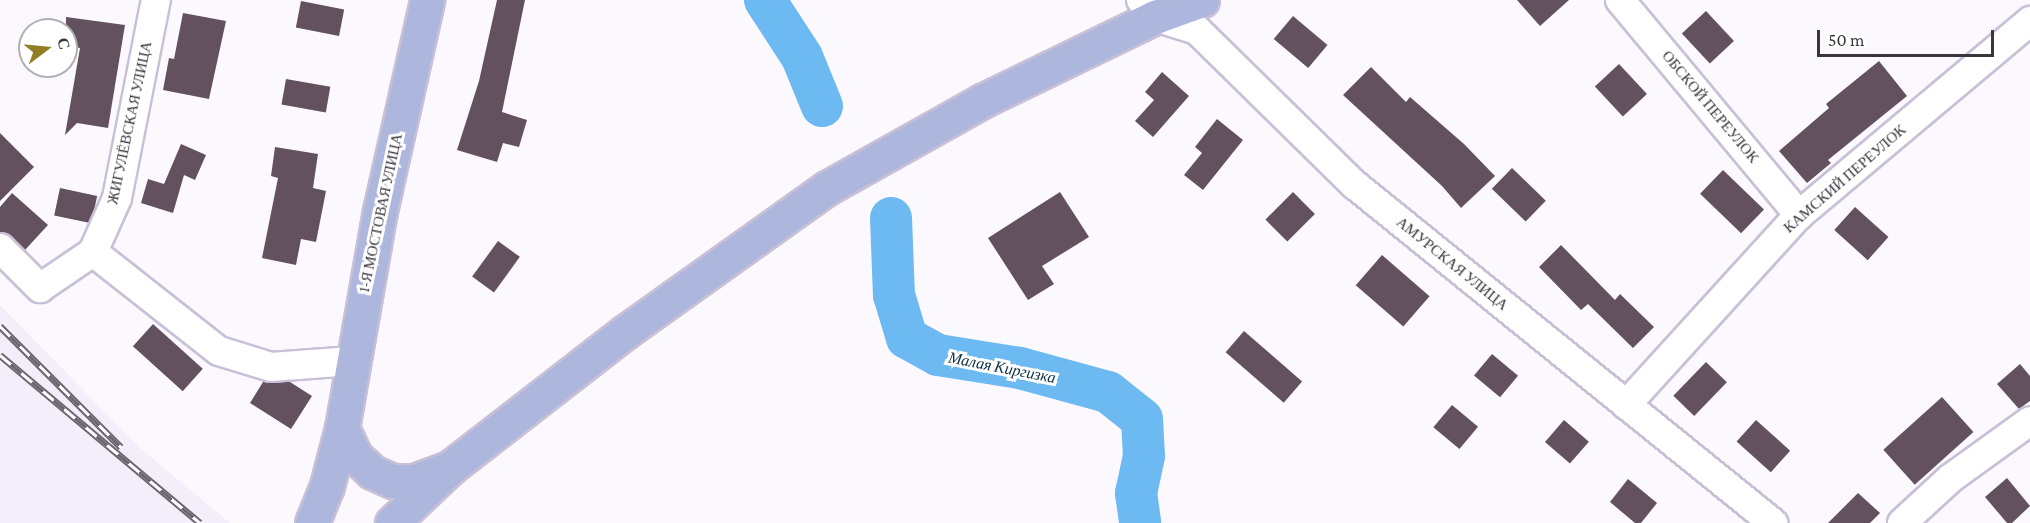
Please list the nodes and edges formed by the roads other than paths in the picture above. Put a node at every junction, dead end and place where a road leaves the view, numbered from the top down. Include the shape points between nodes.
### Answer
1 (156, 0) edge
2 (428, 0) edge
3 (1202, 0) edge
4 (1620, 0) edge
5 (1148, 8) edge
6 (2030, 21) edge
7 (1799, 215) junction
8 (0, 248) edge
9 (93, 252) junction
10 (352, 361) junction
11 (1626, 405) junction
12 (2030, 421) edge
13 (342, 428) junction
14 (451, 467) junction
15 (312, 523) edge
16 (392, 523) edge
17 (1773, 523) edge
18 (1902, 523) edge

1 - 9 street, ЖИГУЛЁВСКАЯ УЛИЦА via 117,198
2 - 10 main road, 1-Я МОСТОВАЯ УЛИЦА via 380,212
3 - 5 main road
4 - 7 street, ОБСКОЙ ПЕРЕУЛОК
5 - 11 street, АМУРСКАЯ УЛИЦА via 1197,30 1355,185
5 - 14 main road via 827,188 625,332
6 - 7 street, КАМСКИЙ ПЕРЕУЛОК
7 - 11 street, КАМСКИЙ ПЕРЕУЛОК
8 - 9 street via 40,288
9 - 10 street via 219,351 271,367
10 - 13 main road, 1-Я МОСТОВАЯ УЛИЦА
11 - 17 street, АМУРСКАЯ УЛИЦА
12 - 18 street via 1951,478
13 - 14 main road via 355,456 372,472 392,481 414,481
13 - 15 main road, 1-Я МОСТОВАЯ УЛИЦА via 327,486
14 - 16 main road

